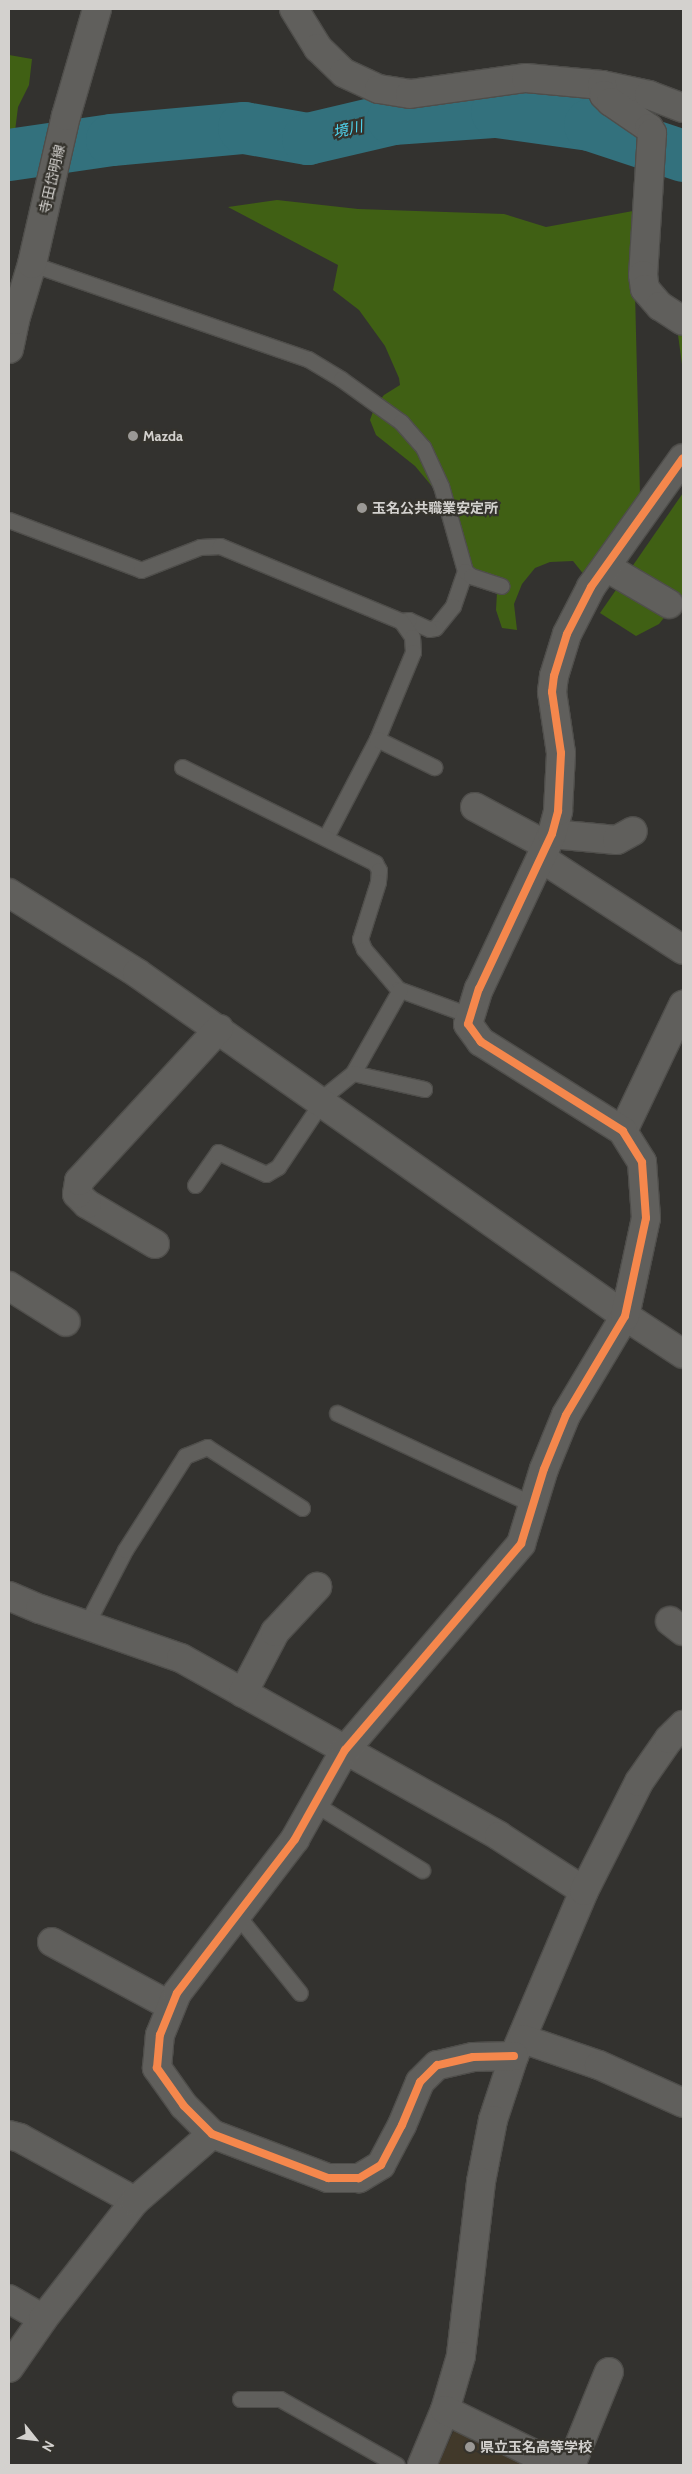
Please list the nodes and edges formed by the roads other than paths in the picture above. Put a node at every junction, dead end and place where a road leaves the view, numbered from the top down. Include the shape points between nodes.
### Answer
1 (97, 9) edge
2 (294, 9) edge
3 (602, 85) junction
4 (683, 108) edge
5 (32, 264) junction
6 (12, 320) edge
7 (683, 321) edge
8 (9, 349) edge
9 (683, 458) edge
10 (9, 520) edge
11 (606, 567) junction
12 (465, 570) junction
13 (502, 586) dead end
14 (669, 604) dead end
15 (401, 621) junction
16 (377, 739) junction
17 (182, 767) dead end
18 (434, 767) dead end
19 (475, 807) dead end
20 (633, 832) dead end
21 (326, 837) junction
22 (546, 846) junction
23 (9, 893) edge
24 (683, 950) edge
25 (400, 990) junction
26 (683, 1005) edge
27 (472, 1013) junction
28 (219, 1029) junction
29 (353, 1073) junction
30 (424, 1089) dead end
31 (320, 1103) junction
32 (623, 1131) junction
33 (195, 1185) dead end
34 (155, 1244) dead end
35 (9, 1286) edge
36 (624, 1316) junction
37 (66, 1322) dead end
38 (683, 1354) edge
39 (337, 1413) dead end
40 (534, 1505) junction
41 (302, 1508) dead end
42 (317, 1588) dead end
43 (9, 1596) edge
44 (86, 1625) junction
45 (243, 1694) junction
46 (683, 1725) edge
47 (345, 1750) junction
48 (315, 1804) junction
49 (422, 1870) dead end
50 (584, 1891) junction
51 (238, 1914) junction
52 (52, 1942) dead end
53 (300, 1994) dead end
54 (171, 2006) junction
55 (518, 2048) junction
56 (683, 2103) edge
57 (212, 2134) junction
58 (9, 2135) edge
59 (135, 2201) junction
60 (9, 2299) edge
61 (43, 2320) junction
62 (9, 2368) edge
63 (609, 2372) dead end
64 (240, 2399) dead end
65 (445, 2410) junction
66 (398, 2465) edge
67 (422, 2465) edge
68 (557, 2465) edge
69 (564, 2465) edge

1 - 5 street, 寺田岱明線 via 66,116
2 - 3 street via 318,48 344,73 379,89 410,94 526,78
3 - 4 street via 649,95
3 - 7 street via 604,95 611,102 652,133 643,275 645,289 660,306
5 - 6 street, 寺田岱明線
5 - 12 lane via 308,359 341,379 401,422 423,447 441,486
6 - 8 street, 寺田岱明線
9 - 11 street
10 - 15 lane via 141,570 200,547 220,546
11 - 14 street
11 - 22 street via 591,587 566,634 554,676 552,692 561,753 558,811
12 - 13 lane via 471,576
12 - 15 lane via 453,606 435,628 429,629 409,620
15 - 16 lane via 412,638 413,652
16 - 18 lane
16 - 21 lane
17 - 21 lane
19 - 22 street
20 - 22 street via 617,840
21 - 25 lane via 375,863 380,870 360,939 364,949
22 - 24 street
22 - 27 street via 479,989
23 - 28 street
25 - 27 lane
25 - 29 lane
26 - 32 street
27 - 32 street via 468,1024 481,1042
28 - 31 street
28 - 34 street via 79,1181 77,1194 87,1204
29 - 30 lane
29 - 31 lane
31 - 33 lane via 278,1167 266,1174 218,1152
31 - 36 street
32 - 36 street via 642,1162 646,1218
35 - 37 street
36 - 38 street
36 - 40 street via 566,1415
39 - 40 lane
40 - 47 street via 521,1544
41 - 44 lane via 207,1448 185,1456 125,1550
42 - 45 street via 275,1632
43 - 44 street
44 - 45 street via 181,1658
45 - 47 street
46 - 50 street via 669,1739 639,1782
47 - 48 street
47 - 50 street via 499,1836
48 - 49 lane
48 - 51 street via 295,1840
50 - 55 street
51 - 53 lane
51 - 54 street via 177,1993
52 - 54 street
54 - 57 street via 160,2035 157,2068 184,2106
55 - 56 street via 599,2065
55 - 57 street via 437,2064 420,2082 381,2165 359,2178 328,2178
55 - 65 street via 493,2120 481,2182 461,2356
57 - 59 street
58 - 59 street
59 - 61 street
60 - 61 street
61 - 62 street
63 - 69 street via 573,2460
64 - 66 lane via 280,2399
65 - 67 street
65 - 68 street

